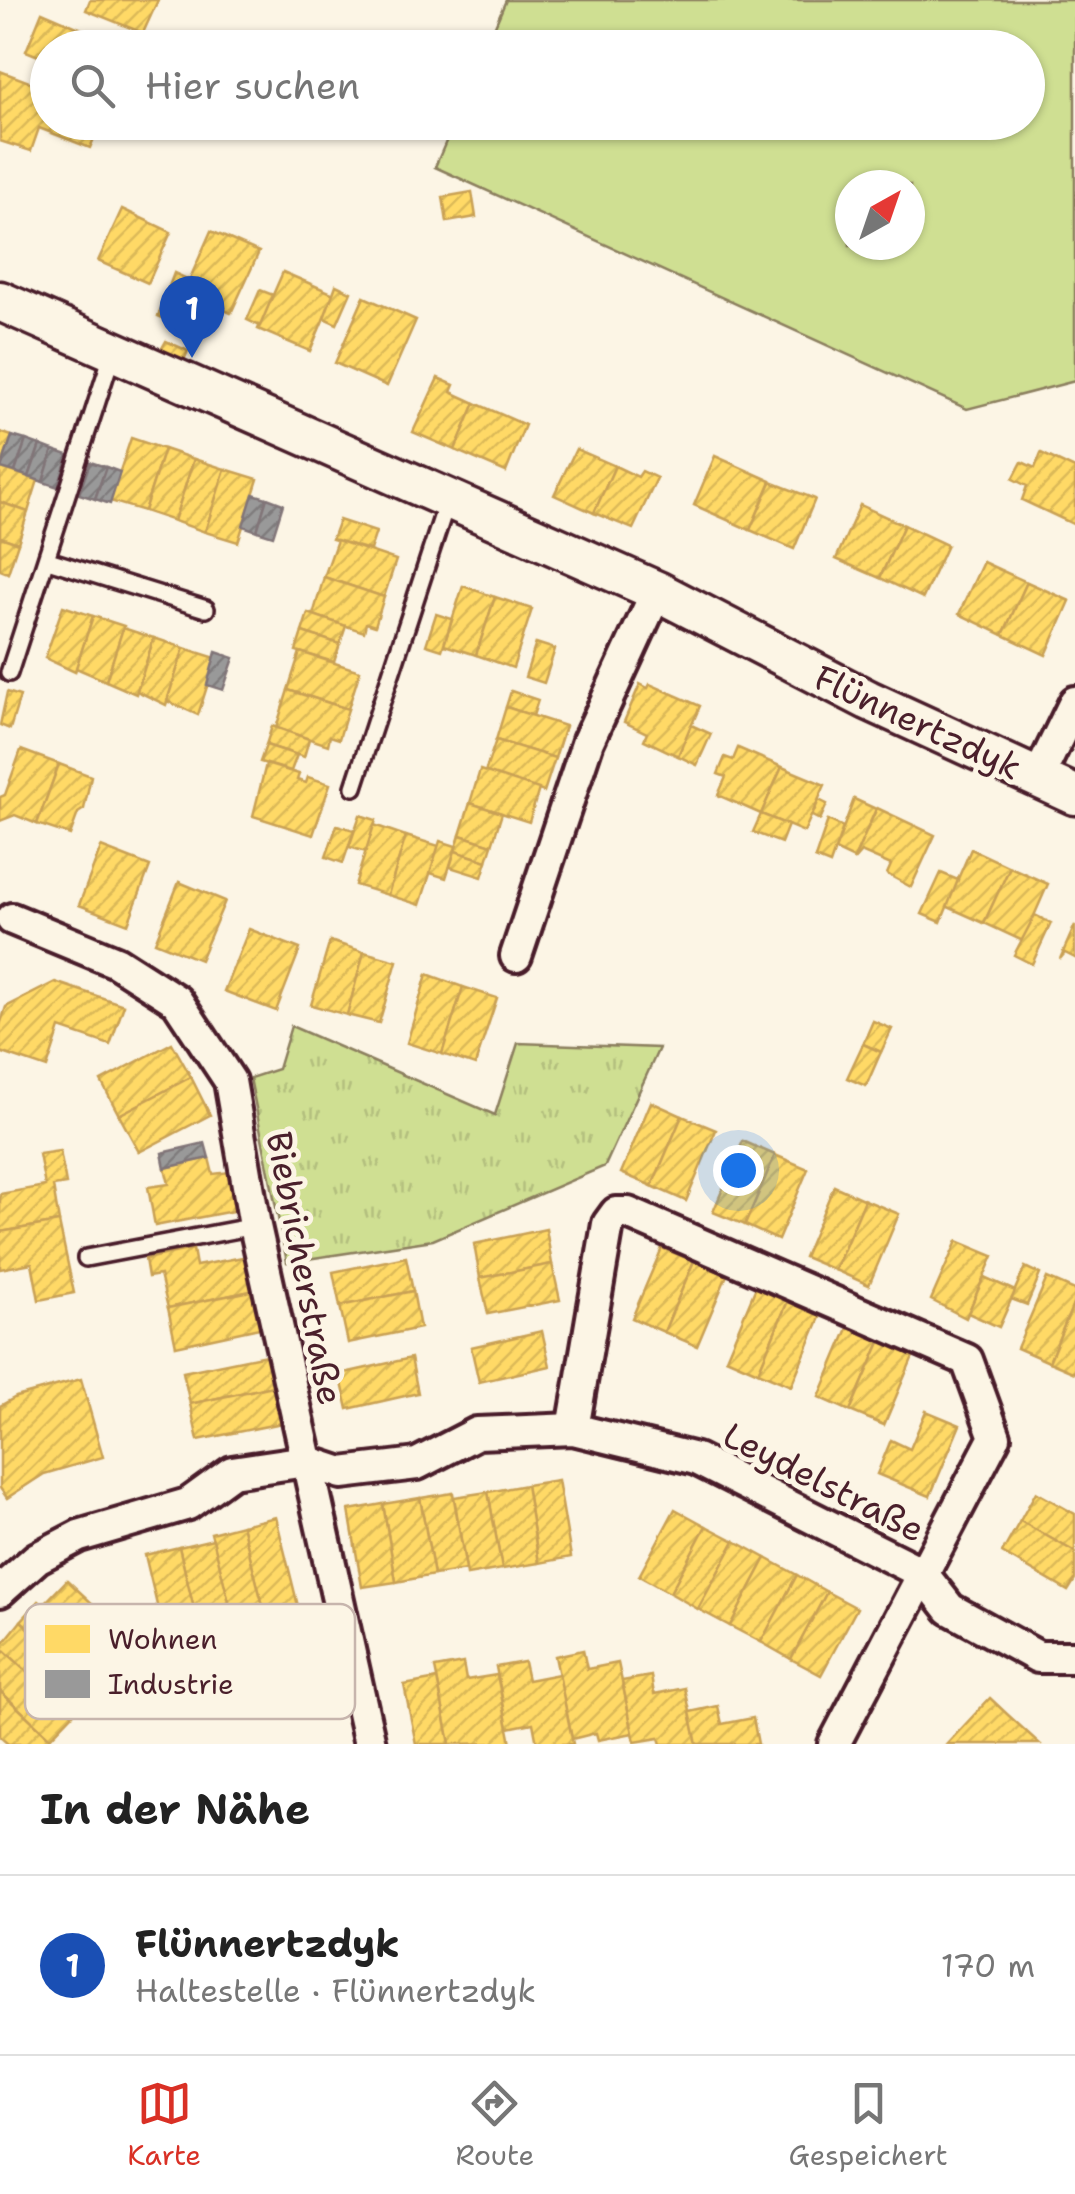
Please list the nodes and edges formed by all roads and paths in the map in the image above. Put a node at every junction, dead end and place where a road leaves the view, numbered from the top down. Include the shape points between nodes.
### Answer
1 (0, 301) edge
2 (113, 352) junction
3 (448, 500) junction
4 (48, 560) junction
5 (656, 592) junction
6 (206, 609) dead end
7 (9, 673) dead end
8 (1075, 702) edge
9 (1038, 778) junction
10 (354, 786) dead end
11 (1075, 795) edge
12 (12, 919) dead end
13 (516, 956) dead end
14 (255, 1226) junction
15 (86, 1258) dead end
16 (573, 1429) junction
17 (306, 1461) junction
18 (922, 1573) junction
19 (0, 1591) edge
20 (338, 1604) edge
21 (1075, 1657) edge
22 (355, 1678) edge
23 (370, 1744) edge
24 (834, 1744) edge

1 - 2 street, Flünnertzdyk
2 - 3 street, Flünnertzdyk
2 - 4 lane
3 - 5 street, Flünnertzdyk
3 - 10 lane
4 - 6 lane
4 - 7 lane
5 - 9 street, Flünnertzdyk
5 - 13 street via 588,741
8 - 9 street
9 - 11 street, Flünnertzdyk
12 - 14 street, Biebricherstraße via 116,962 177,1001 230,1081
14 - 15 lane
14 - 17 street, Biebricherstraße
16 - 17 street, Leydelstraße via 477,1434 417,1464 342,1472
16 - 18 street, Leydelstraße via 696,1459
16 - 18 street via 608,1224 628,1213 968,1360 995,1436
17 - 19 street, Leydelstraße via 232,1472 188,1504 79,1536 37,1558
17 - 20 street, Biebricherstraße
18 - 21 street, Leydelstraße via 950,1609 1038,1657
18 - 24 street
22 - 23 street, Biebricherstraße

